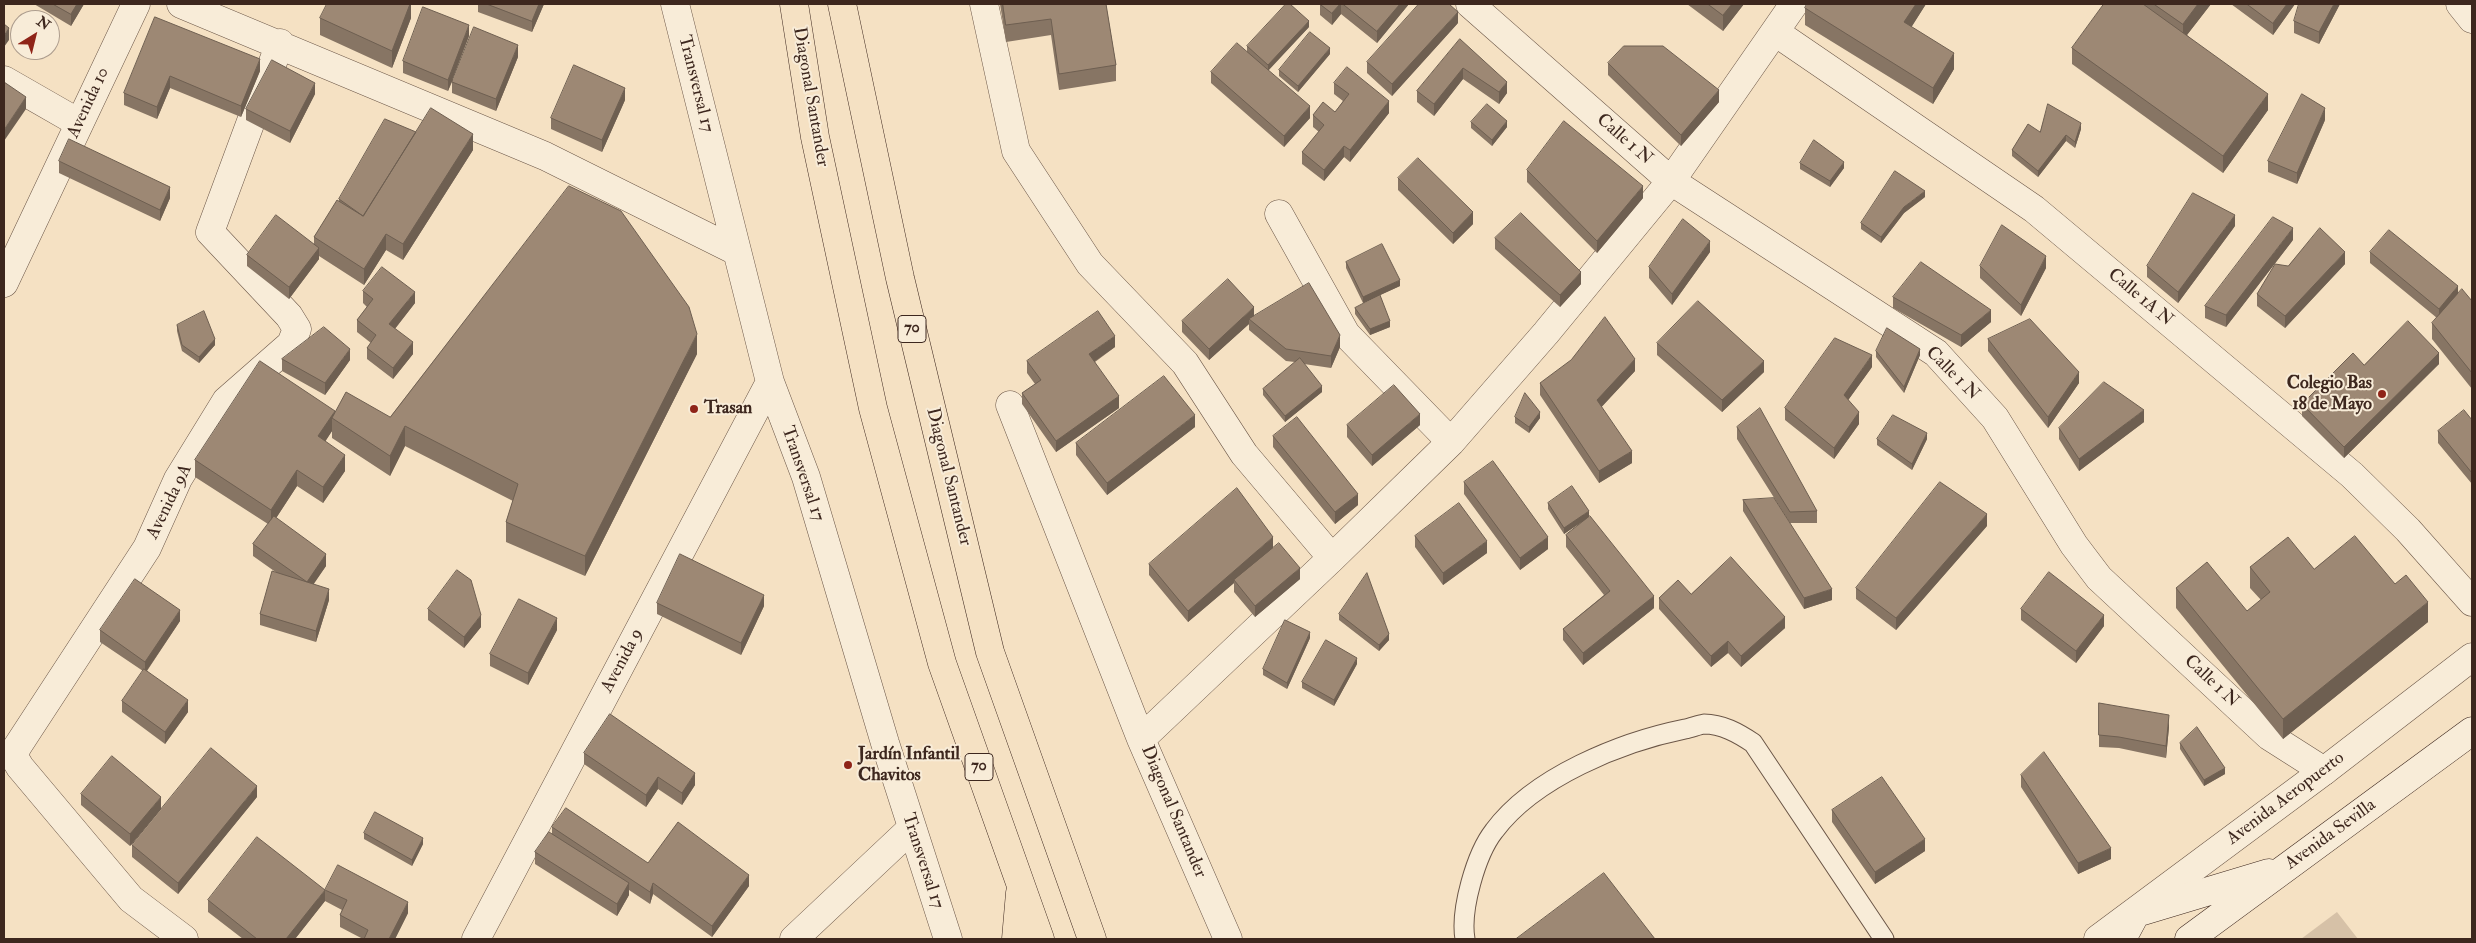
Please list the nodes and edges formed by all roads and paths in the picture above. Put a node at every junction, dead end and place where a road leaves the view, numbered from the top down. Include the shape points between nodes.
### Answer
1 (136, 4) edge
2 (181, 4) edge
3 (675, 4) edge
4 (794, 4) edge
5 (842, 4) edge
6 (984, 4) edge
7 (1470, 4) edge
8 (1794, 4) edge
9 (2460, 4) edge
10 (2472, 19) edge
11 (1775, 32) junction
12 (280, 43) junction
13 (4, 80) edge
14 (79, 123) junction
15 (1671, 182) junction
16 (1280, 214) dead end
17 (736, 251) junction
18 (4, 284) edge
19 (770, 382) junction
20 (1010, 405) dead end
21 (1451, 442) junction
22 (1332, 558) junction
23 (2472, 602) edge
24 (2472, 657) edge
25 (2472, 731) edge
26 (1141, 739) junction
27 (2324, 771) junction
28 (912, 828) junction
29 (2287, 867) junction
30 (1021, 884) junction
31 (1079, 905) junction
32 (2136, 913) junction
33 (184, 939) edge
34 (476, 939) edge
35 (794, 939) edge
36 (948, 939) edge
37 (1016, 939) edge
38 (1040, 939) edge
39 (1092, 939) edge
40 (1107, 939) edge
41 (1228, 939) edge
42 (1465, 939) edge
43 (1884, 939) edge
44 (2098, 939) edge
45 (2122, 939) edge
46 (2189, 939) edge

1 - 14 street, Avenida 10
2 - 12 street
3 - 17 street, Transversal 17
4 - 30 main road, Diagonal Santander / 70 via 815,137 873,408 942,663
5 - 31 main road, Diagonal Santander / 70 via 900,278 990,652
6 - 22 street via 1016,151 1090,264 1185,363 1244,454
7 - 15 street, Calle 1 N
8 - 11 street
9 - 10 street
11 - 15 street
11 - 23 street, Calle 1A N via 2034,209 2352,475 2408,530
12 - 17 street via 545,156
12 - 33 street, Avenida 9A via 210,232 289,316 297,329 291,344 226,401 178,478 147,548 17,746 14,757 132,899
13 - 14 street
14 - 18 street, Avenida 10
15 - 21 street
15 - 27 street, Calle 1 N via 1936,352 1995,418 2074,545 2099,578 2269,736
16 - 21 street via 1346,334
17 - 19 street, Transversal 17
19 - 28 street, Transversal 17 via 806,477
19 - 34 street, Avenida 9
20 - 26 street, Diagonal Santander
21 - 22 street
22 - 26 street
24 - 27 street, Avenida Aeropuerto
25 - 29 street, Avenida Sevilla
26 - 41 street, Diagonal Santander
27 - 32 street, Avenida Aeropuerto
28 - 35 street
28 - 36 street, Transversal 17
29 - 32 street
29 - 46 street, Avenida Sevilla
30 - 37 main road
30 - 38 main road, Diagonal Santander / 70
31 - 39 main road, Diagonal Santander / 70
31 - 40 street
32 - 44 street, Avenida Aeropuerto
32 - 45 street
42 - 43 lane via 1475,866 1493,831 1512,811 1580,764 1660,733 1704,724 1726,728 1753,743

